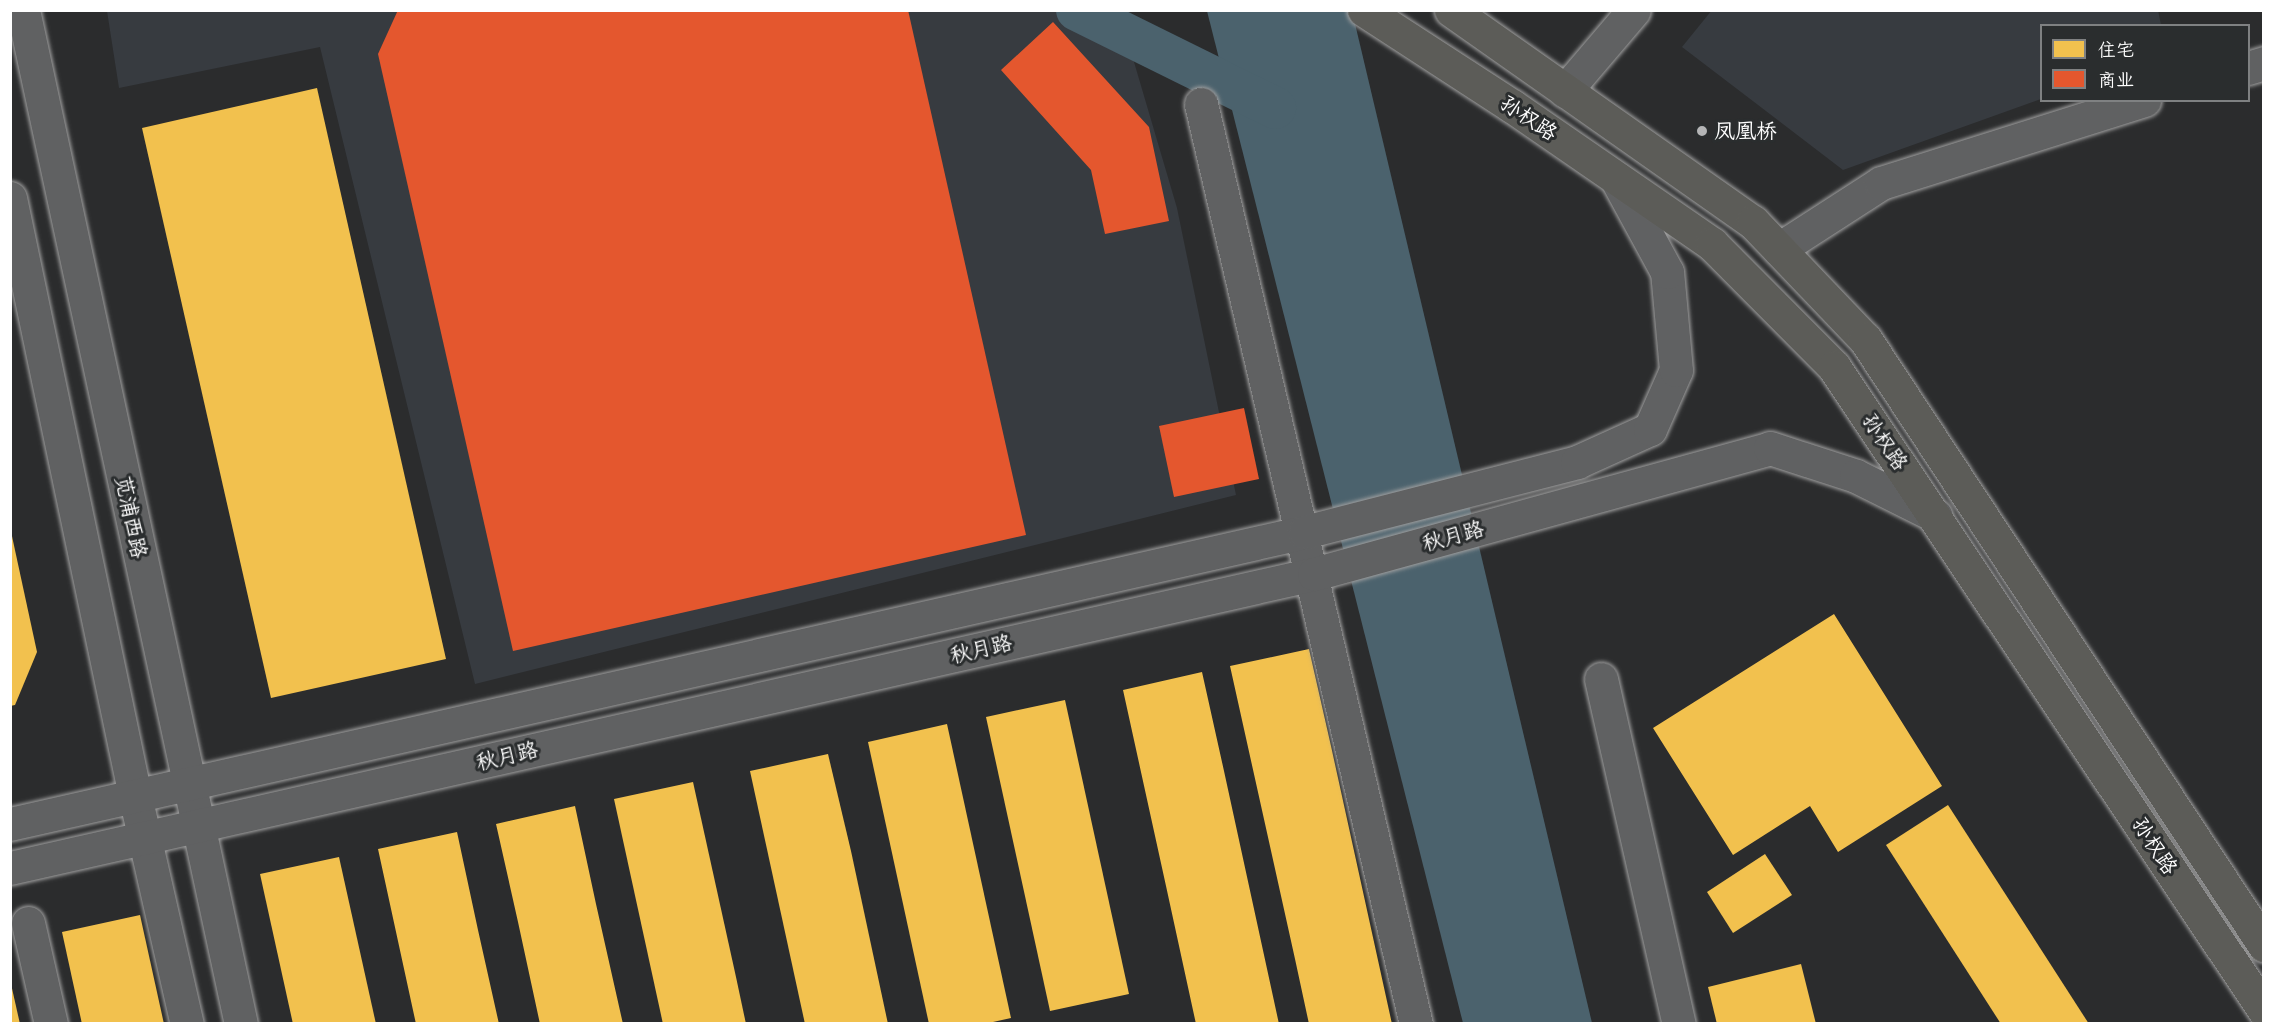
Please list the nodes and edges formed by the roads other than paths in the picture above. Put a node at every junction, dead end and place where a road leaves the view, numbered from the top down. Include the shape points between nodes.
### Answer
1 (23, 10) edge
2 (1451, 10) edge
3 (1634, 10) edge
4 (1372, 16) edge
5 (1565, 90) junction
6 (2138, 102) edge
7 (1201, 104) dead end
8 (1616, 178) junction
9 (10, 198) edge
10 (1779, 249) junction
11 (1936, 516) junction
12 (1303, 532) junction
13 (1313, 575) junction
14 (1600, 679) dead end
15 (189, 784) junction
16 (135, 796) junction
17 (10, 824) edge
18 (198, 826) junction
19 (144, 838) junction
20 (10, 868) edge
21 (28, 923) dead end
22 (2264, 945) edge
23 (2264, 1010) edge
24 (51, 1023) edge
25 (187, 1023) edge
26 (241, 1023) edge
27 (1416, 1023) edge
28 (1679, 1023) edge

1 - 15 street, 苋浦西路
2 - 5 main road, 孙权路
3 - 5 street
4 - 8 main road, 孙权路
5 - 10 main road, 孙权路 via 1753,222
6 - 10 street via 1881,183
7 - 12 street
8 - 11 main road, 孙权路 via 1712,244 1834,367
8 - 12 street, 秋月路 via 1666,272 1676,370 1650,429 1573,463
9 - 16 street
10 - 22 main road, 孙权路 via 1865,339
11 - 13 street, 秋月路 via 1856,476 1770,448
11 - 23 main road, 孙权路
12 - 13 street
12 - 15 street, 秋月路
13 - 18 street, 秋月路
13 - 27 street
14 - 28 street
15 - 16 street, 秋月路
15 - 18 street, 苋浦西路
16 - 17 street, 秋月路
16 - 19 street
18 - 19 street, 秋月路
18 - 26 street, 苋浦西路
19 - 20 street, 秋月路
19 - 25 street
21 - 24 street

